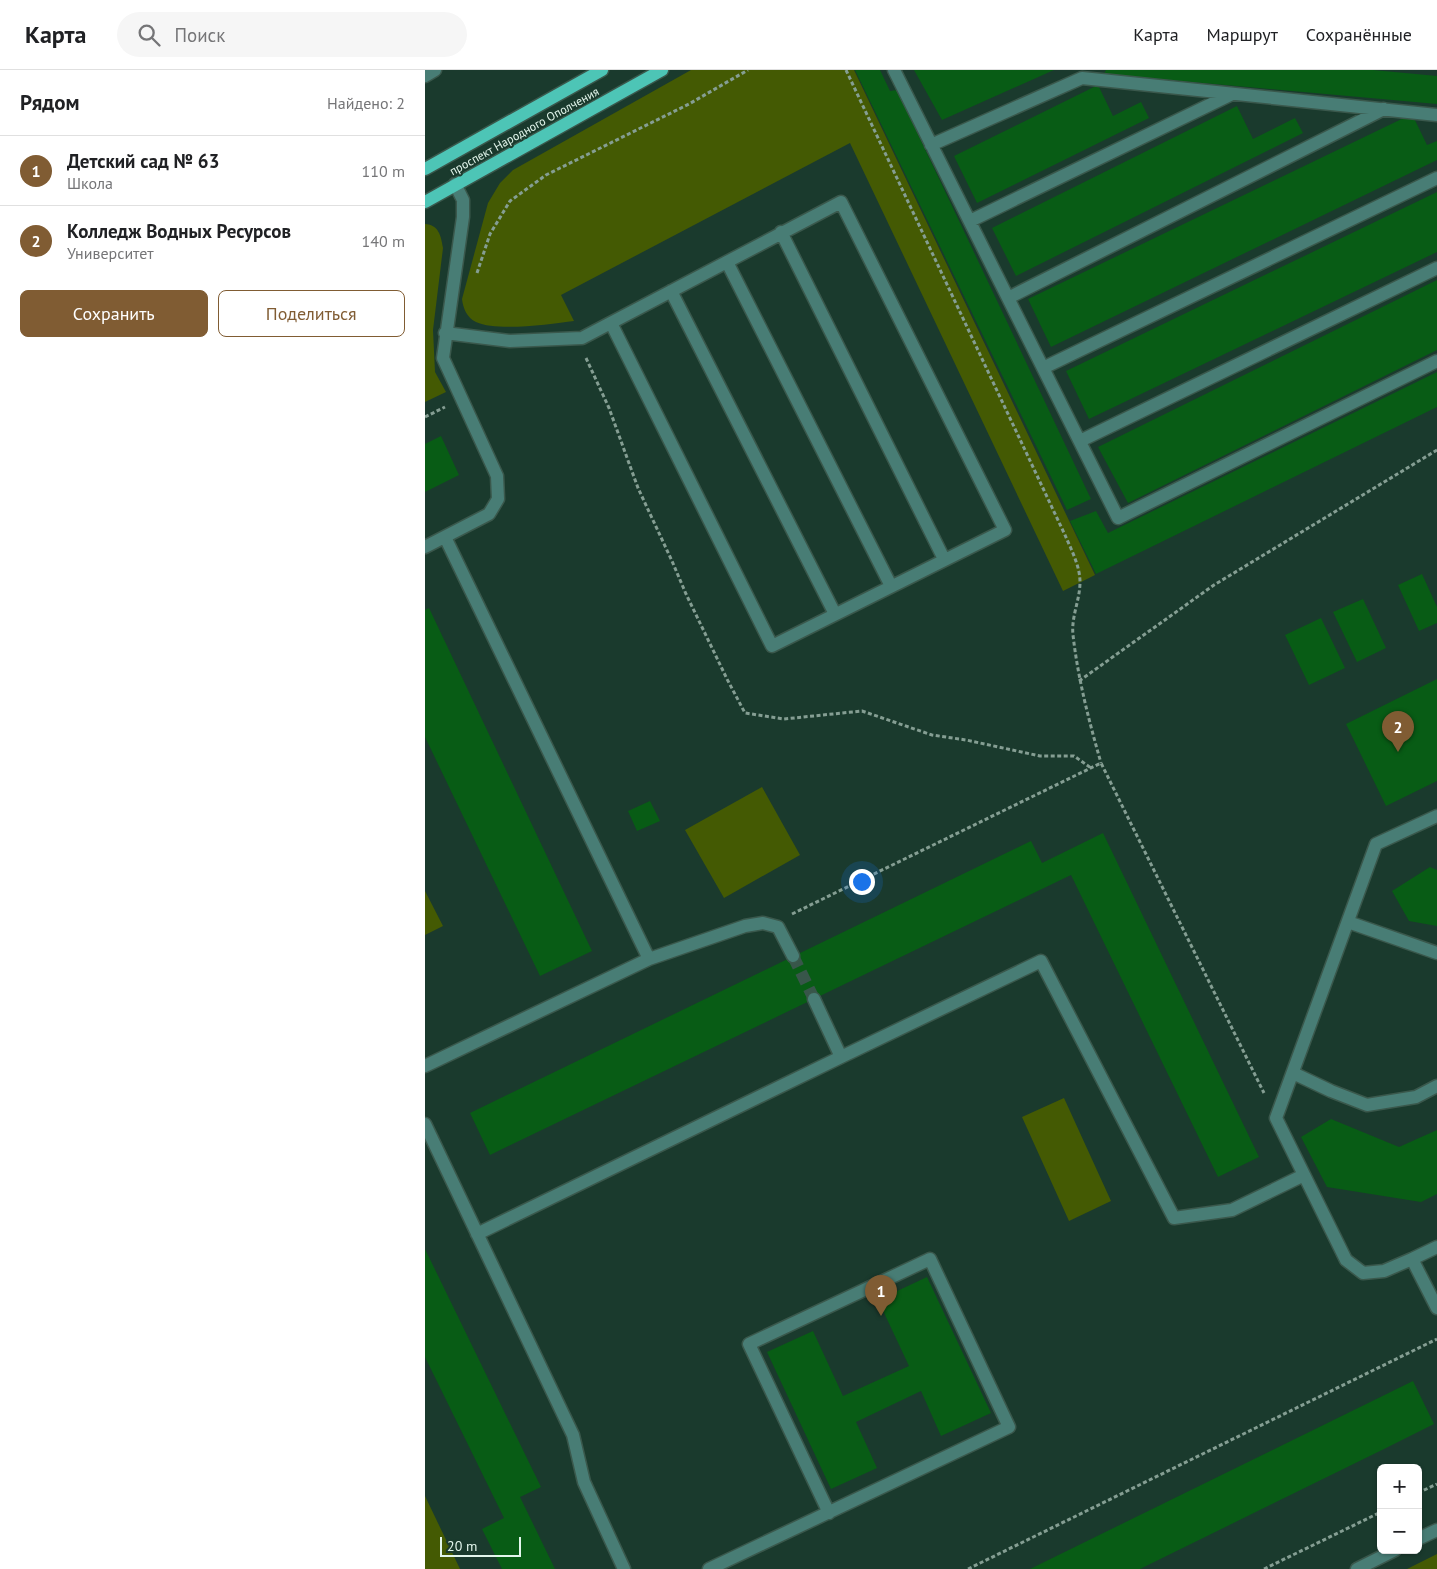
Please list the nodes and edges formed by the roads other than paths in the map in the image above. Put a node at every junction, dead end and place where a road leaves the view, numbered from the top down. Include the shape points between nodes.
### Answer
1 (435, 70) edge
2 (602, 70) edge
3 (662, 70) edge
4 (894, 70) edge
5 (1084, 74) edge
6 (425, 76) edge
7 (1232, 94) junction
8 (1384, 109) junction
9 (1437, 115) edge
10 (931, 145) junction
11 (425, 169) edge
12 (1437, 178) edge
13 (455, 184) junction
14 (425, 202) edge
15 (970, 221) junction
16 (781, 232) junction
17 (727, 262) junction
18 (1437, 268) edge
19 (671, 291) junction
20 (1008, 298) junction
21 (611, 323) junction
22 (445, 333) junction
23 (1437, 361) edge
24 (1043, 368) junction
25 (1080, 441) junction
26 (445, 537) junction
27 (425, 547) edge
28 (944, 559) junction
29 (891, 586) junction
30 (835, 614) junction
31 (1437, 816) edge
32 (1348, 922) junction
33 (1437, 953) edge
34 (793, 956) tunnel mouth
35 (649, 958) junction
36 (814, 999) tunnel mouth
37 (841, 1057) junction
38 (425, 1066) edge
39 (1293, 1073) junction
40 (1437, 1086) edge
41 (425, 1124) edge
42 (1304, 1175) junction
43 (477, 1234) junction
44 (1437, 1247) edge
45 (1412, 1259) junction
46 (1436, 1302) edge
47 (829, 1513) junction
48 (1437, 1530) edge
49 (1422, 1537) edge
50 (1387, 1554) edge
51 (624, 1569) edge
52 (709, 1569) edge
53 (1357, 1569) edge

1 - 6 street
2 - 11 main road, проспект Народного Ополчения
3 - 13 main road, проспект Народного Ополчения
4 - 10 street
5 - 7 street
5 - 10 street
7 - 8 street
7 - 15 street
8 - 9 street
8 - 20 street
10 - 15 street
12 - 24 street
13 - 14 main road, проспект Народного Ополчения
13 - 22 street via 463,200 463,217
15 - 20 street
16 - 17 street
16 - 28 street
16 - 28 street via 841,202 1005,530
17 - 19 street
17 - 29 street
18 - 25 street
19 - 21 street
19 - 30 street
20 - 24 street
21 - 22 street via 578,339 510,341
21 - 30 street via 772,646
22 - 26 street via 443,358 497,476 498,499 489,514
23 - 25 street via 1118,518
24 - 25 street
26 - 27 street
26 - 35 street
28 - 29 street
29 - 30 street
31 - 32 street via 1376,844
32 - 33 street
32 - 39 street
34 - 35 street via 778,927 763,922
35 - 38 street
36 - 37 street
37 - 42 street via 1041,961 1174,1218 1232,1210
37 - 43 street
39 - 40 street via 1367,1105 1416,1097
39 - 42 street via 1276,1118
41 - 43 street
42 - 45 street via 1346,1260 1363,1273 1384,1271
43 - 51 street via 573,1435 583,1482
44 - 45 street
45 - 46 street
47 - 47 street via 1009,1427 930,1259 749,1344
47 - 52 street
48 - 49 street
50 - 53 street

